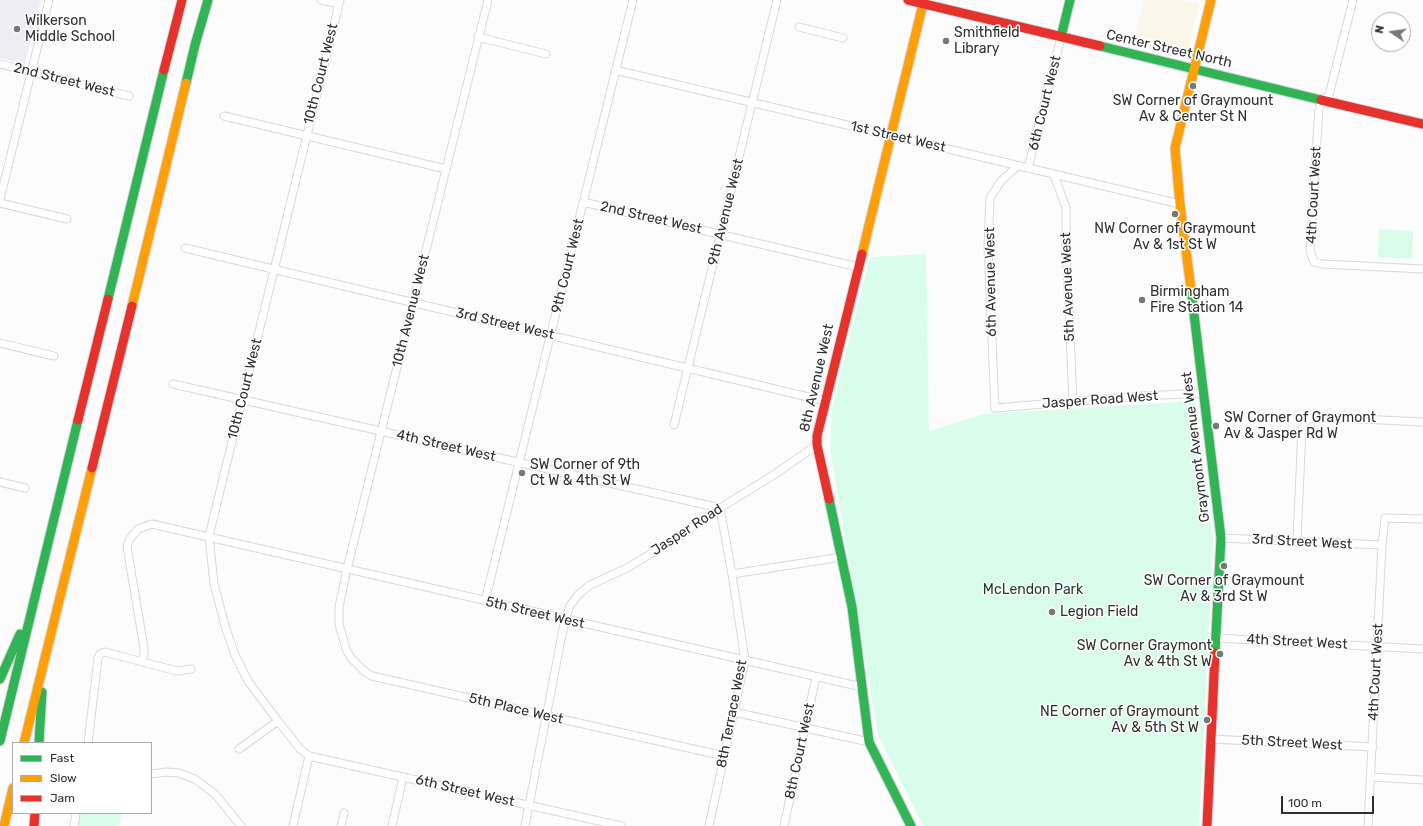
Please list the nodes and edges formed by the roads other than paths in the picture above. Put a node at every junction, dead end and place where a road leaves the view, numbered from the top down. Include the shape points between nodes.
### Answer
1 (49, 0) edge
2 (182, 0) edge
3 (208, 0) edge
4 (321, 0) edge
5 (488, 0) edge
6 (633, 0) edge
7 (778, 0) edge
8 (908, 0) edge
9 (1070, 0) edge
10 (1211, 0) edge
11 (1353, 0) edge
12 (339, 2) edge
13 (924, 2) edge
14 (798, 27) dead end
15 (1061, 37) junction
16 (478, 38) junction
17 (843, 38) dead end
18 (546, 54) dead end
19 (0, 64) edge
20 (1194, 69) junction
21 (616, 70) junction
22 (31, 72) junction
23 (129, 96) dead end
24 (1323, 100) junction
25 (752, 103) junction
26 (224, 116) dead end
27 (1423, 124) edge
28 (306, 136) junction
29 (891, 136) junction
30 (1018, 166) junction
31 (1028, 168) junction
32 (446, 169) junction
33 (1054, 175) junction
34 (0, 199) edge
35 (583, 202) junction
36 (0, 203) edge
37 (1180, 204) junction
38 (67, 219) dead end
39 (720, 234) junction
40 (185, 248) dead end
41 (858, 267) junction
42 (273, 269) junction
43 (1423, 269) edge
44 (413, 302) junction
45 (550, 335) junction
46 (0, 343) edge
47 (54, 356) dead end
48 (688, 368) junction
49 (173, 384) dead end
50 (1204, 393) junction
51 (242, 400) junction
52 (825, 401) junction
53 (1073, 402) junction
54 (995, 408) joint
55 (1423, 422) edge
56 (674, 425) dead end
57 (381, 431) junction
58 (817, 446) junction
59 (519, 462) junction
60 (0, 482) edge
61 (25, 488) dead end
62 (720, 508) junction
63 (1423, 519) edge
64 (209, 536) junction
65 (1221, 538) junction
66 (1297, 541) junction
67 (1382, 545) junction
68 (842, 557) junction
69 (347, 570) junction
70 (732, 574) junction
71 (38, 586) junction
72 (485, 601) junction
73 (565, 619) junction
74 (339, 624) joint
75 (1216, 638) junction
76 (1378, 646) junction
77 (1423, 648) edge
78 (141, 660) junction
79 (745, 660) junction
80 (43, 664) junction
81 (191, 669) dead end
82 (816, 677) junction
83 (0, 679) edge
84 (862, 687) junction
85 (734, 712) junction
86 (547, 716) junction
87 (278, 722) junction
88 (805, 728) junction
89 (1211, 739) junction
90 (0, 741) edge
91 (24, 742) edge
92 (39, 742) edge
93 (88, 742) edge
94 (869, 742) junction
95 (1373, 747) junction
96 (239, 749) dead end
97 (309, 756) junction
98 (724, 756) junction
99 (152, 774) edge
100 (403, 777) junction
101 (1371, 777) junction
102 (1423, 780) edge
103 (12, 792) edge
104 (530, 806) junction
105 (344, 813) dead end
106 (35, 814) edge
107 (76, 814) edge
108 (4, 826) edge
109 (34, 826) edge
110 (74, 826) edge
111 (241, 826) edge
112 (293, 826) edge
113 (341, 826) edge
114 (392, 826) edge
115 (525, 826) edge
116 (620, 826) edge
117 (709, 826) edge
118 (784, 826) edge
119 (911, 826) edge
120 (1207, 826) edge
121 (1368, 826) edge

1 - 22 street
2 - 71 main road
3 - 80 main road
4 - 12 street
5 - 16 street, 10th Avenue West
6 - 21 street, 9th Court West
7 - 25 street, 9th Avenue West
8 - 13 main road, Center Street North
9 - 15 main road
10 - 20 main road, Graymont Avenue West
11 - 24 street via 1329,95
12 - 28 street, 10th Court West
13 - 15 main road, Center Street North
13 - 29 main road, 8th Avenue West
14 - 17 street
15 - 20 main road, Center Street North
15 - 31 street, 6th Court West
16 - 18 street
16 - 32 street, 10th Avenue West
19 - 22 street, 2nd Street West
20 - 24 main road, Center Street North
20 - 37 main road, Graymont Avenue West via 1175,148
21 - 25 street, 1st Street West
21 - 35 street, 9th Court West
22 - 23 street, 2nd Street West
22 - 34 street
24 - 27 main road, Center Street North
24 - 43 street, 4th Court West via 1319,108 1310,251 1314,262
25 - 29 street, 1st Street West
25 - 39 street, 9th Avenue West
26 - 28 street
28 - 32 street
28 - 42 street, 10th Court West
29 - 30 street, 1st Street West
29 - 41 main road, 8th Avenue West
30 - 31 street, 1st Street West
30 - 54 street, 6th Avenue West via 1001,181 990,198 988,247
31 - 33 street, 1st Street West
32 - 44 street, 10th Avenue West
33 - 37 street, 1st Street West
33 - 53 street, 5th Avenue West via 1066,208
35 - 39 street, 2nd Street West
35 - 45 street, 9th Court West
36 - 38 street
37 - 50 main road, Graymont Avenue West
39 - 41 street, 2nd Street West
39 - 48 street, 9th Avenue West
40 - 42 street, 3rd Street West
41 - 52 main road, 8th Avenue West
42 - 44 street, 3rd Street West
42 - 51 street, 10th Court West
44 - 45 street, 3rd Street West
44 - 57 street, 10th Avenue West
45 - 48 street, 3rd Street West
45 - 59 street, 9th Court West
46 - 47 street
48 - 52 street, 3rd Street West
48 - 56 street, 9th Avenue West
49 - 51 street, 4th Street West
50 - 53 street, Jasper Road West
50 - 65 main road, Graymont Avenue West
51 - 57 street, 4th Street West
51 - 64 street, 10th Court West
52 - 58 main road, 8th Avenue West
53 - 54 street, Jasper Road West
55 - 66 street via 1334,418 1312,418 1306,421 1302,429
57 - 59 street, 4th Street West
57 - 69 street, 10th Avenue West
58 - 62 street, Jasper Road
58 - 68 main road, 8th Avenue West
59 - 62 street, 4th Street West
59 - 72 street, 9th Court West
60 - 61 street
62 - 70 street, 8th Terrace West
62 - 73 street, Jasper Road via 627,568 590,585 578,595
63 - 67 street, 4th Court West via 1385,518
64 - 69 street, 5th Street West
64 - 78 street, 5th Street West via 152,524 138,529 129,540 127,547 144,648
64 - 87 street, 10th Court West via 214,584 235,655 248,681
65 - 66 street, 3rd Street West
65 - 75 main road, Graymont Avenue West
66 - 67 street, 3rd Street West
67 - 76 street, 4th Court West
68 - 70 street
68 - 84 main road, 8th Avenue West via 852,607
69 - 72 street, 5th Street West
69 - 74 street, 10th Avenue West via 339,607
70 - 79 street, 8th Terrace West
71 - 83 main road
71 - 90 main road
72 - 73 street, 5th Street West
73 - 79 street, 5th Street West
73 - 86 street
74 - 86 street, 5th Place West via 351,658 372,676
75 - 76 street, 4th Street West
75 - 89 main road, Graymont Avenue West
76 - 77 street, 4th Street West
76 - 95 street, 4th Court West
78 - 81 street via 177,671
78 - 93 street via 105,652 100,654
79 - 82 street, 5th Street West
79 - 85 street, 8th Terrace West
80 - 91 main road
80 - 92 main road
82 - 84 street, 5th Street West
82 - 88 street, 8th Court West
84 - 94 main road, 8th Avenue West
85 - 88 street
85 - 98 street, 8th Terrace West
86 - 98 street, 5th Place West
86 - 104 street
87 - 96 street
87 - 97 street, 10th Court West
88 - 94 street
88 - 118 street, 8th Court West
89 - 95 street, 5th Street West
89 - 120 main road, Graymont Avenue West
94 - 119 main road, 8th Avenue West
95 - 101 street, 4th Court West
97 - 100 street, 6th Street West
97 - 112 street
98 - 117 street, 8th Terrace West
99 - 111 street via 179,773 195,779 215,794
100 - 104 street, 6th Street West
100 - 114 street
101 - 102 street
101 - 121 street, 4th Court West
103 - 108 main road
104 - 115 street
104 - 116 street, 6th Street West
105 - 113 street
106 - 109 main road
107 - 110 street

